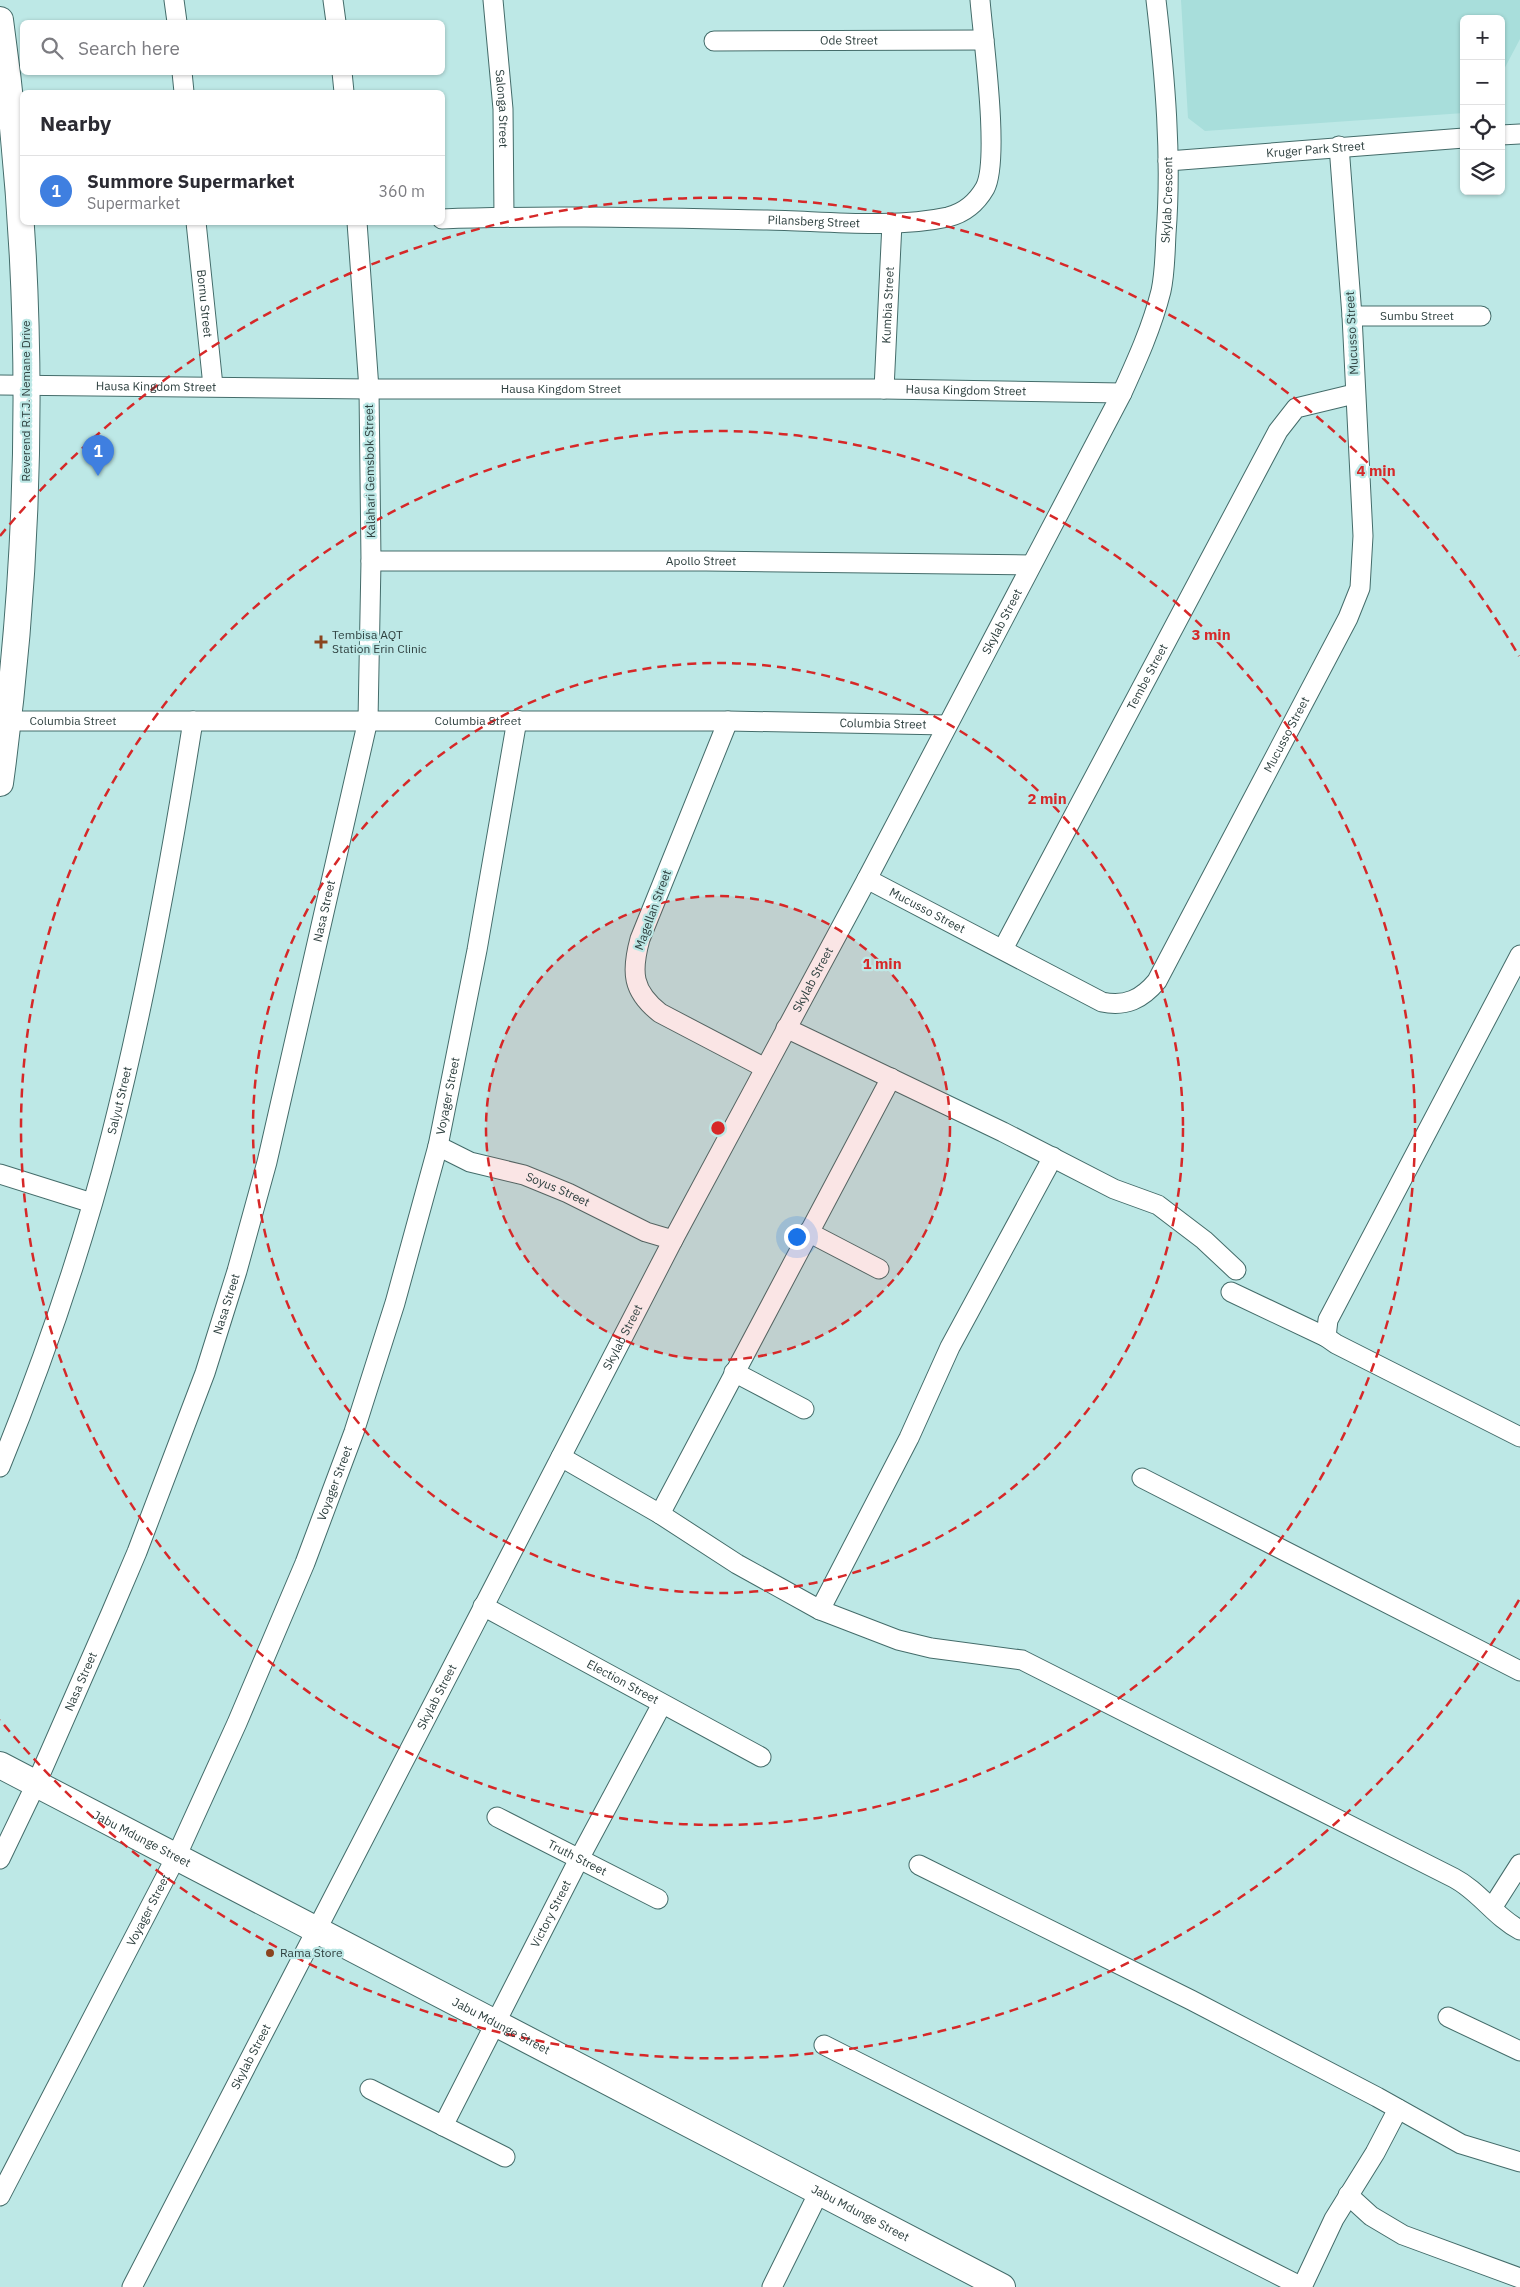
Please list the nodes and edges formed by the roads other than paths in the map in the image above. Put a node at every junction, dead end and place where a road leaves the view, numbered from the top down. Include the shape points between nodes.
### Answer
1 (174, 0) edge
2 (333, 0) edge
3 (493, 0) edge
4 (980, 0) edge
5 (1156, 0) edge
6 (0, 20) edge
7 (176, 20) edge
8 (336, 20) edge
9 (984, 40) junction
10 (714, 41) dead end
11 (182, 75) edge
12 (342, 75) edge
13 (184, 90) edge
14 (344, 90) edge
15 (1520, 134) edge
16 (1505, 135) edge
17 (1460, 138) edge
18 (1339, 146) junction
19 (1168, 161) junction
20 (504, 217) junction
21 (20, 219) edge
22 (445, 219) edge
23 (892, 222) junction
24 (20, 225) edge
25 (196, 225) edge
26 (357, 225) edge
27 (1352, 316) junction
28 (1481, 316) dead end
29 (0, 385) edge
30 (28, 386) junction
31 (213, 386) junction
32 (369, 389) junction
33 (884, 389) junction
34 (1122, 394) junction
35 (1354, 394) junction
36 (371, 561) junction
37 (1031, 565) junction
38 (193, 720) junction
39 (368, 720) junction
40 (517, 720) junction
41 (8, 721) junction
42 (728, 721) junction
43 (947, 725) junction
44 (0, 783) edge
45 (867, 879) junction
46 (1003, 949) junction
47 (1520, 955) edge
48 (786, 1028) junction
49 (765, 1068) junction
50 (891, 1078) junction
51 (438, 1146) junction
52 (1053, 1157) junction
53 (0, 1174) edge
54 (92, 1203) junction
55 (808, 1232) junction
56 (673, 1240) junction
57 (879, 1269) dead end
58 (1236, 1270) dead end
59 (1231, 1292) dead end
60 (1326, 1337) junction
61 (734, 1372) junction
62 (804, 1409) dead end
63 (1519, 1434) edge
64 (561, 1457) junction
65 (0, 1468) edge
66 (1142, 1478) dead end
67 (660, 1514) junction
68 (483, 1606) junction
69 (820, 1610) junction
70 (1520, 1671) edge
71 (662, 1704) junction
72 (761, 1757) dead end
73 (0, 1765) edge
74 (36, 1784) junction
75 (498, 1817) dead end
76 (0, 1858) edge
77 (176, 1858) junction
78 (579, 1859) junction
79 (1520, 1864) edge
80 (919, 1865) dead end
81 (658, 1899) dead end
82 (1492, 1908) junction
83 (316, 1929) junction
84 (1520, 1930) edge
85 (1448, 2017) dead end
86 (495, 2022) junction
87 (824, 2045) dead end
88 (1520, 2051) edge
89 (370, 2089) dead end
90 (1398, 2108) junction
91 (443, 2126) junction
92 (505, 2157) dead end
93 (1520, 2162) edge
94 (819, 2192) junction
95 (1348, 2195) junction
96 (0, 2196) edge
97 (1520, 2278) edge
98 (132, 2287) edge
99 (772, 2287) edge
100 (1002, 2287) edge
101 (1302, 2287) edge

1 - 7 street
2 - 8 street
3 - 20 street, Salonga Street via 503,109
4 - 9 street, Pilansberg Street
5 - 19 street, Skylab Crescent
6 - 21 street, Reverend R.T.J. Nemane Drive via 17,157
9 - 10 street, Ode Street
9 - 23 street, Pilansberg Street via 991,143 986,186 965,210 948,217
11 - 13 street
12 - 14 street
15 - 16 street
17 - 18 street, Kruger Park Street
18 - 19 street, Kruger Park Street
18 - 27 street, Mucusso Street
19 - 34 street, Skylab Crescent via 1168,214 1161,289 1149,329
20 - 22 street, Pilansberg Street
20 - 23 street, Pilansberg Street
23 - 33 street, Kumbia Street
24 - 30 street, Reverend R.T.J. Nemane Drive
25 - 31 street, Bornu Street
26 - 32 street, Kalahari Gemsbok Street
27 - 28 street, Sumbu Street
27 - 35 street, Mucusso Street
29 - 30 street, Hausa Kingdom Street
30 - 31 street, Hausa Kingdom Street
30 - 41 street, Reverend R.T.J. Nemane Drive via 24,553
31 - 32 street, Hausa Kingdom Street
32 - 33 street, Hausa Kingdom Street
32 - 36 street, Kalahari Gemsbok Street
33 - 34 street, Hausa Kingdom Street
34 - 37 street, Skylab Street
35 - 46 street, Tembe Street via 1296,408 1278,431
35 - 46 street, Mucusso Street via 1363,536 1362,575 1356,601 1157,981 1138,999 1114,1004 1102,1002
36 - 37 street, Apollo Street via 706,560
36 - 39 street, Kalahari Gemsbok Street
37 - 43 street, Skylab Street
38 - 39 street, Columbia Street
38 - 41 street, Columbia Street
38 - 54 street, Salyut Street via 151,960 111,1136
39 - 40 street, Columbia Street
39 - 74 street, Nasa Street via 267,1162 237,1272 205,1373 137,1552
40 - 42 street, Columbia Street
40 - 51 street, Voyager Street via 477,950
41 - 44 street, Reverend R.T.J. Nemane Drive
42 - 43 street, Columbia Street
42 - 49 street, Magellan Street via 640,939 635,978 639,992 660,1013
43 - 45 street, Skylab Street
45 - 46 street, Mucusso Street
45 - 48 street, Skylab Street
47 - 60 street via 1328,1320
48 - 49 street, Skylab Street
48 - 50 street
49 - 56 street, Skylab Street
50 - 52 street
50 - 55 street
51 - 56 street, Soyus Street via 470,1162 524,1175 646,1232
51 - 77 street, Voyager Street via 373,1373 309,1555
52 - 58 street via 1114,1189 1158,1204
52 - 69 street via 950,1347 905,1446
53 - 54 street
54 - 65 street, Salyut Street via 58,1311
55 - 57 street
55 - 61 street
56 - 64 street, Skylab Street
59 - 60 street
60 - 63 street
61 - 62 street
61 - 67 street
64 - 67 street
64 - 68 street, Skylab Street
66 - 70 street
67 - 69 street via 737,1564
68 - 71 street, Election Street
68 - 83 street, Skylab Street
69 - 82 street via 898,1640 931,1648 1022,1660 1468,1885
71 - 72 street, Election Street
71 - 78 street, Victory Street
73 - 74 street, Jabu Mdunge Street
74 - 76 street, Nasa Street
74 - 77 street, Jabu Mdunge Street
75 - 78 street, Truth Street
77 - 83 street, Jabu Mdunge Street
77 - 96 street, Voyager Street
78 - 81 street, Truth Street
78 - 86 street, Victory Street
79 - 82 street
80 - 90 street via 1191,2000
82 - 84 street
83 - 86 street, Jabu Mdunge Street
83 - 98 street, Skylab Street
85 - 88 street
86 - 91 street, Victory Street
86 - 94 street, Jabu Mdunge Street
87 - 101 street
89 - 91 street
90 - 93 street via 1461,2144
90 - 95 street
91 - 92 street
94 - 99 street
94 - 100 street, Jabu Mdunge Street
95 - 97 street via 1371,2216 1403,2235
95 - 101 street

